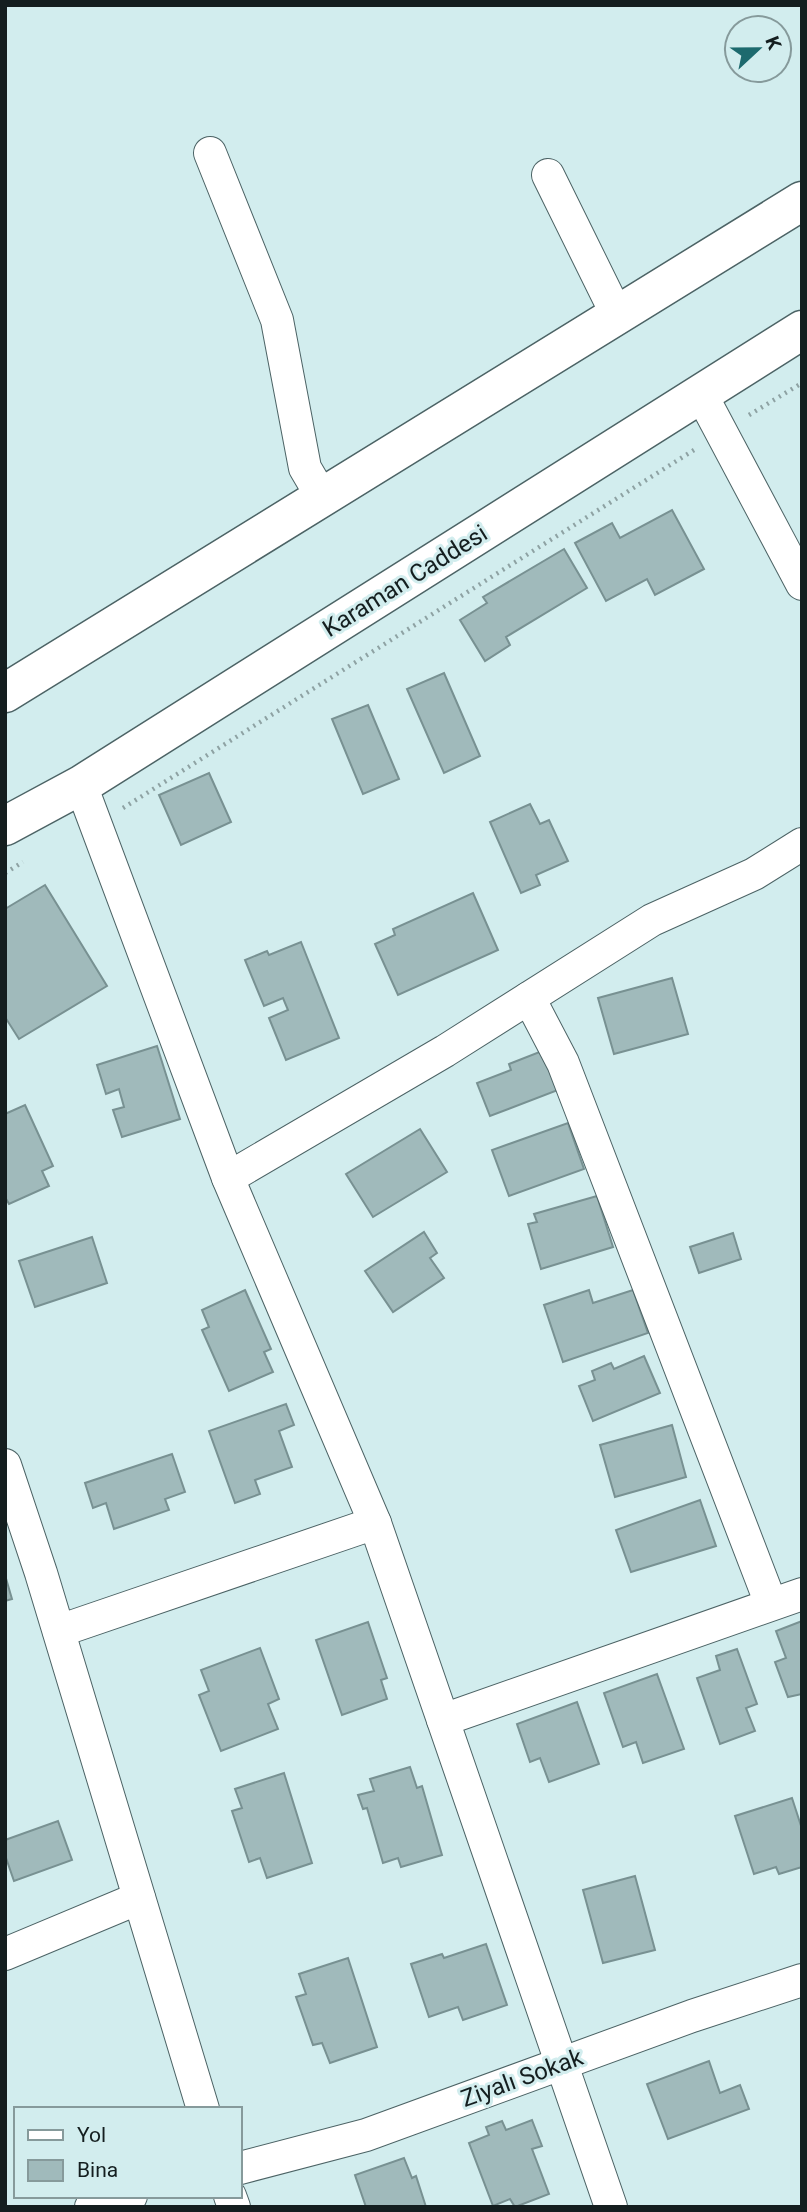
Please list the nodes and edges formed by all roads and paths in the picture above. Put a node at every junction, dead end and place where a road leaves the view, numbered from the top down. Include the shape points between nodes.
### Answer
1 (210, 153) dead end
2 (548, 175) dead end
3 (802, 201) edge
4 (617, 315) junction
5 (802, 330) edge
6 (802, 383) edge
7 (701, 394) junction
8 (743, 418) dead end
9 (689, 453) dead end
10 (322, 498) junction
11 (802, 584) edge
12 (5, 693) edge
13 (81, 785) junction
14 (127, 806) dead end
15 (5, 826) edge
16 (802, 844) edge
17 (529, 998) junction
18 (228, 1178) junction
19 (5, 1465) edge
20 (375, 1523) junction
21 (802, 1594) edge
22 (771, 1604) junction
23 (59, 1631) junction
24 (443, 1720) junction
25 (139, 1898) junction
26 (5, 1954) edge
27 (802, 1980) edge
28 (562, 2063) junction
29 (202, 2107) edge
30 (242, 2167) edge
31 (124, 2198) edge
32 (91, 2207) edge
33 (611, 2207) edge

1 - 10 street via 277,320 305,468
2 - 4 street
3 - 4 highway
4 - 10 highway
5 - 7 highway, Karaman Caddesi
6 - 8 path
7 - 11 street
7 - 13 highway, Karaman Caddesi
9 - 14 path
10 - 12 highway
13 - 15 highway, Karaman Caddesi
13 - 18 street
16 - 17 street via 754,874 652,920
17 - 18 street
17 - 22 street via 563,1063
18 - 20 street
19 - 23 street
20 - 23 street
20 - 24 street
21 - 22 street
22 - 24 street
23 - 25 street
24 - 28 street
25 - 26 street
25 - 29 street
27 - 28 street, Ziyalı Sokak
28 - 30 street, Ziyalı Sokak via 366,2135
28 - 33 street
31 - 32 street

